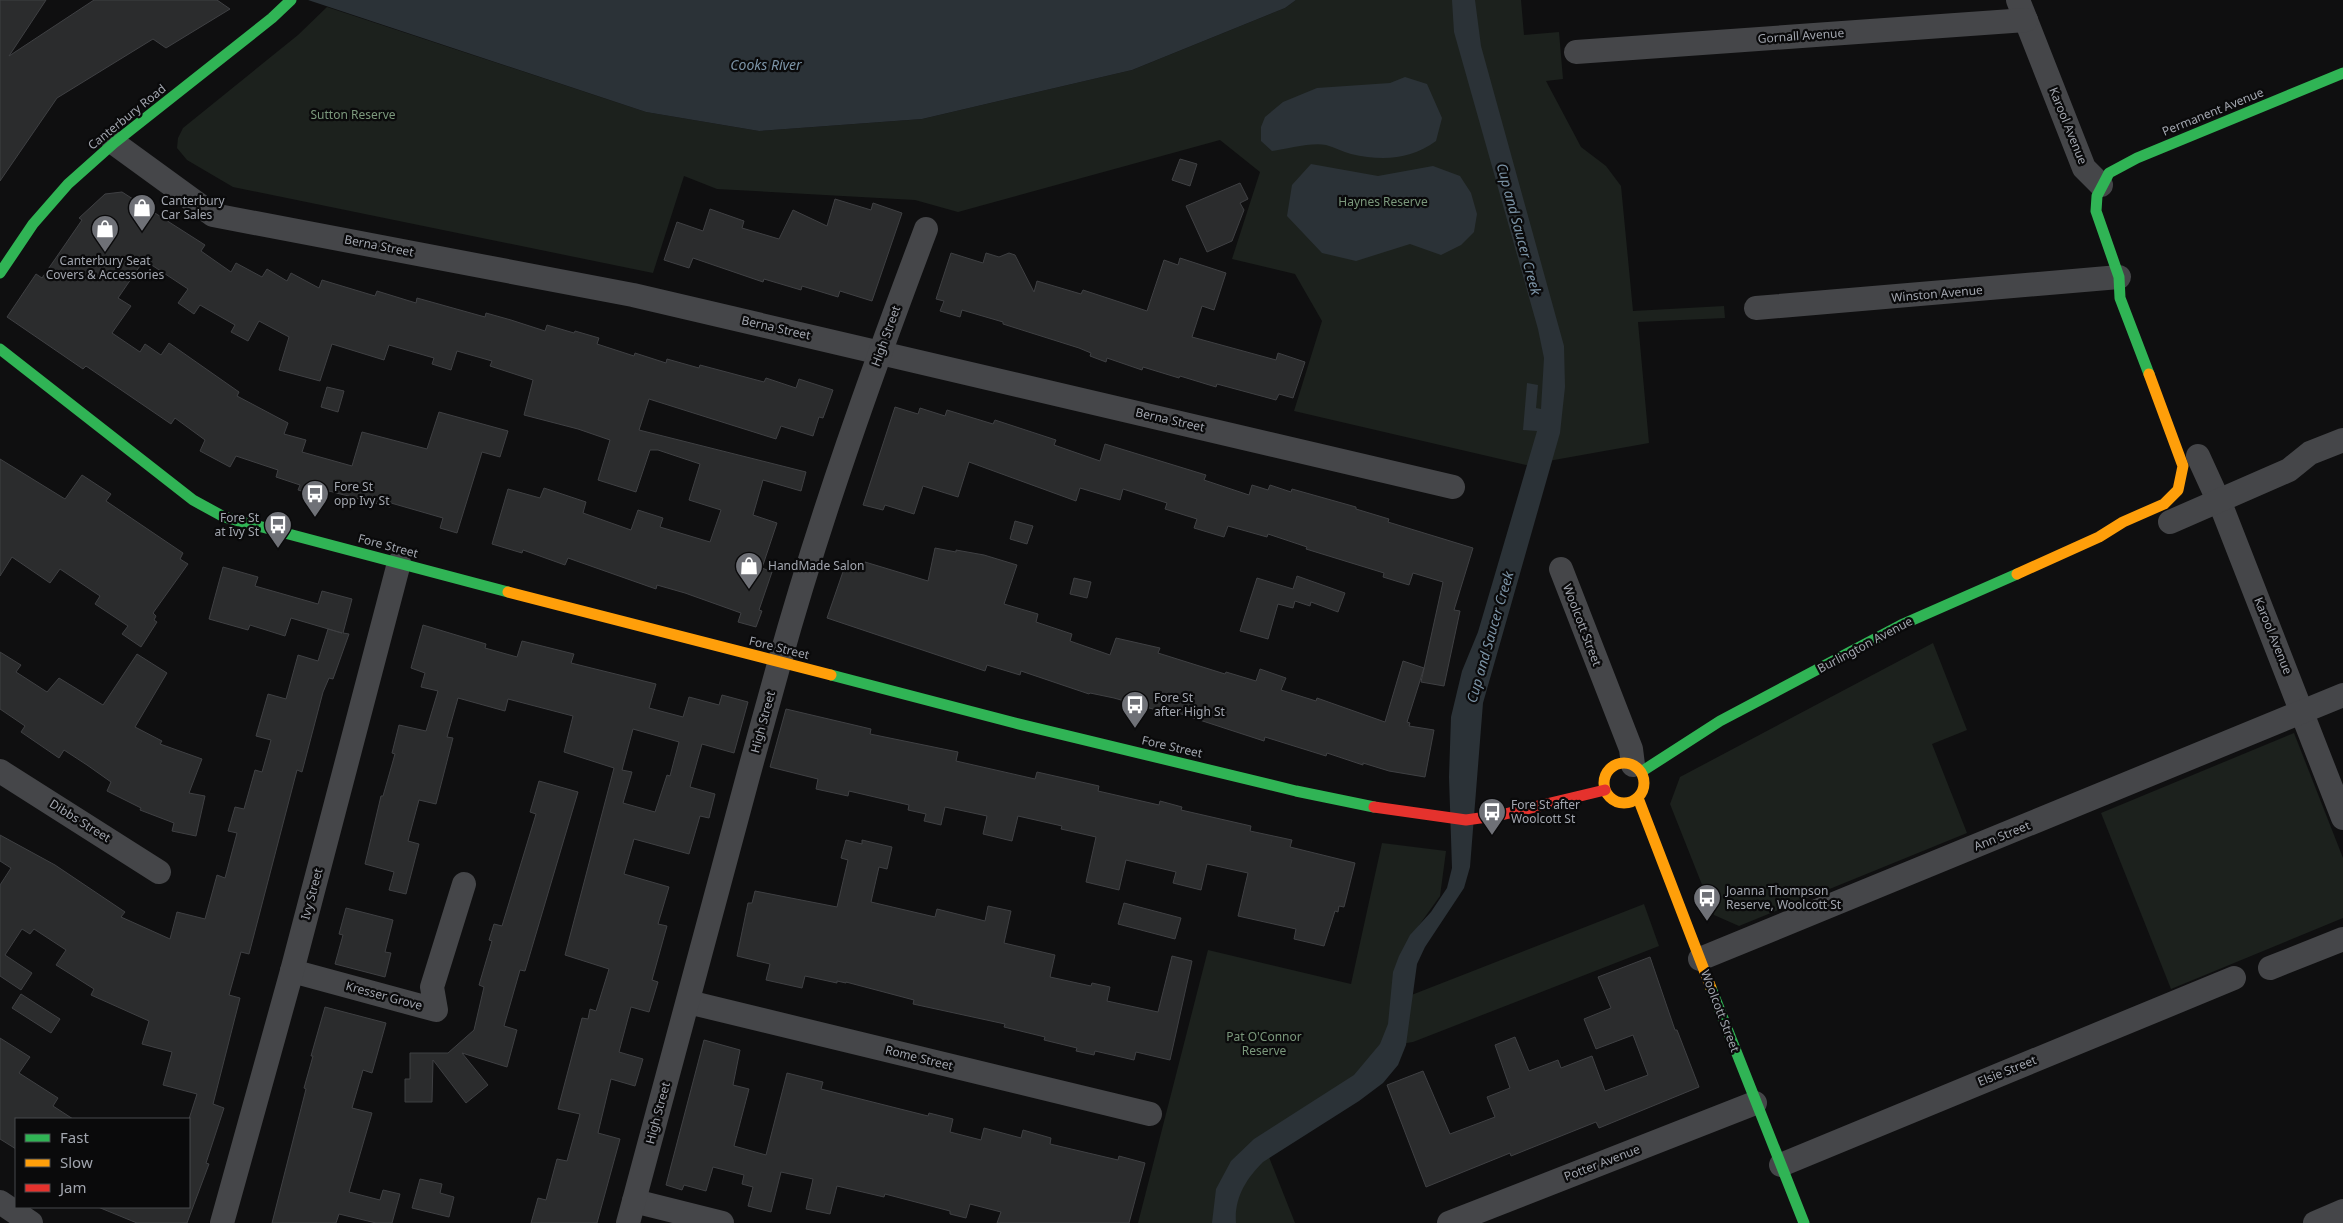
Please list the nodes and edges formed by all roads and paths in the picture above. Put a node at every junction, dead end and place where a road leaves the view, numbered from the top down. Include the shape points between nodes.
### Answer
1 (291, 0) edge
2 (2022, 10) edge
3 (1576, 52) dead end
4 (2343, 73) edge
5 (114, 143) junction
6 (2101, 185) junction
7 (926, 229) dead end
8 (0, 273) edge
9 (2124, 282) junction
10 (1756, 308) dead end
11 (0, 349) edge
12 (880, 352) junction
13 (2343, 440) edge
14 (2196, 452) junction
15 (2310, 454) junction
16 (2233, 476) junction
17 (2199, 484) dead end
18 (1453, 487) dead end
19 (2193, 500) dead end
20 (2218, 500) junction
21 (2166, 524) joint
22 (2126, 536) dead end
23 (2100, 538) junction
24 (399, 563) junction
25 (1560, 569) dead end
26 (779, 663) junction
27 (2343, 695) edge
28 (2303, 712) junction
29 (1637, 769) junction
30 (0, 771) edge
31 (1605, 790) junction
32 (1638, 798) junction
33 (2343, 818) edge
34 (159, 872) dead end
35 (464, 884) dead end
36 (2343, 939) edge
37 (1700, 959) junction
38 (2270, 968) dead end
39 (292, 971) junction
40 (2234, 978) dead end
41 (688, 1002) junction
42 (1755, 1103) junction
43 (1150, 1114) dead end
44 (1781, 1164) junction
45 (0, 1202) edge
46 (2343, 1211) edge
47 (631, 1212) edge
48 (31, 1223) edge
49 (222, 1223) edge
50 (722, 1223) edge
51 (1449, 1223) edge
52 (1804, 1223) edge
53 (2315, 1223) edge

1 - 5 main road, Canterbury Road
2 - 3 street, Gornall Avenue
2 - 6 street, Karool Avenue via 2084,168
4 - 6 main road, Permanent Avenue via 2130,161 2109,173
5 - 8 main road, Canterbury Road via 50,203
5 - 12 street, Berna Street via 213,215 632,295
6 - 9 main road via 2096,211
7 - 12 street, High Street
9 - 10 street, Winston Avenue
9 - 23 main road, Burlington Avenue via 2120,298 2183,466 2178,491 2161,507 2122,522
11 - 24 main road, Fore Street via 193,500 224,517
12 - 18 street, Berna Street
12 - 26 street, High Street
13 - 15 street
14 - 16 street via 2218,474
14 - 17 main road
14 - 20 street, Karool Avenue
15 - 16 street via 2283,455
15 - 20 street via 2289,470
16 - 20 street via 2222,488
19 - 21 main road
20 - 21 street
20 - 28 street, Karool Avenue
22 - 23 main road, Burlington Avenue
23 - 29 main road, Burlington Avenue via 1901,625
24 - 26 main road, Fore Street
24 - 39 street, Ivy Street
25 - 29 street, Woolcott Street via 1632,749
26 - 31 main road, Fore Street via 1286,788 1419,816 1466,820
26 - 41 street, High Street
27 - 28 street, Ann Street
28 - 33 street, Karool Avenue
28 - 37 street, Ann Street
29 - 31 main road via 1621,764 1611,768 1604,778
29 - 32 main road via 1644,786
30 - 34 street, Dibbs Street
31 - 32 main road via 1619,803
32 - 37 main road, Woolcott Street via 1648,831
35 - 39 street, Kresser Grove via 432,987 436,1010
36 - 38 street
37 - 42 main road, Woolcott Street
39 - 49 street, Ivy Street
40 - 44 street, Elsie Street
41 - 43 street, Rome Street
41 - 47 street, High Street
42 - 44 main road, Woolcott Street
42 - 51 street, Potter Avenue
44 - 52 main road, Woolcott Street
45 - 48 street
46 - 53 street
47 - 50 street

